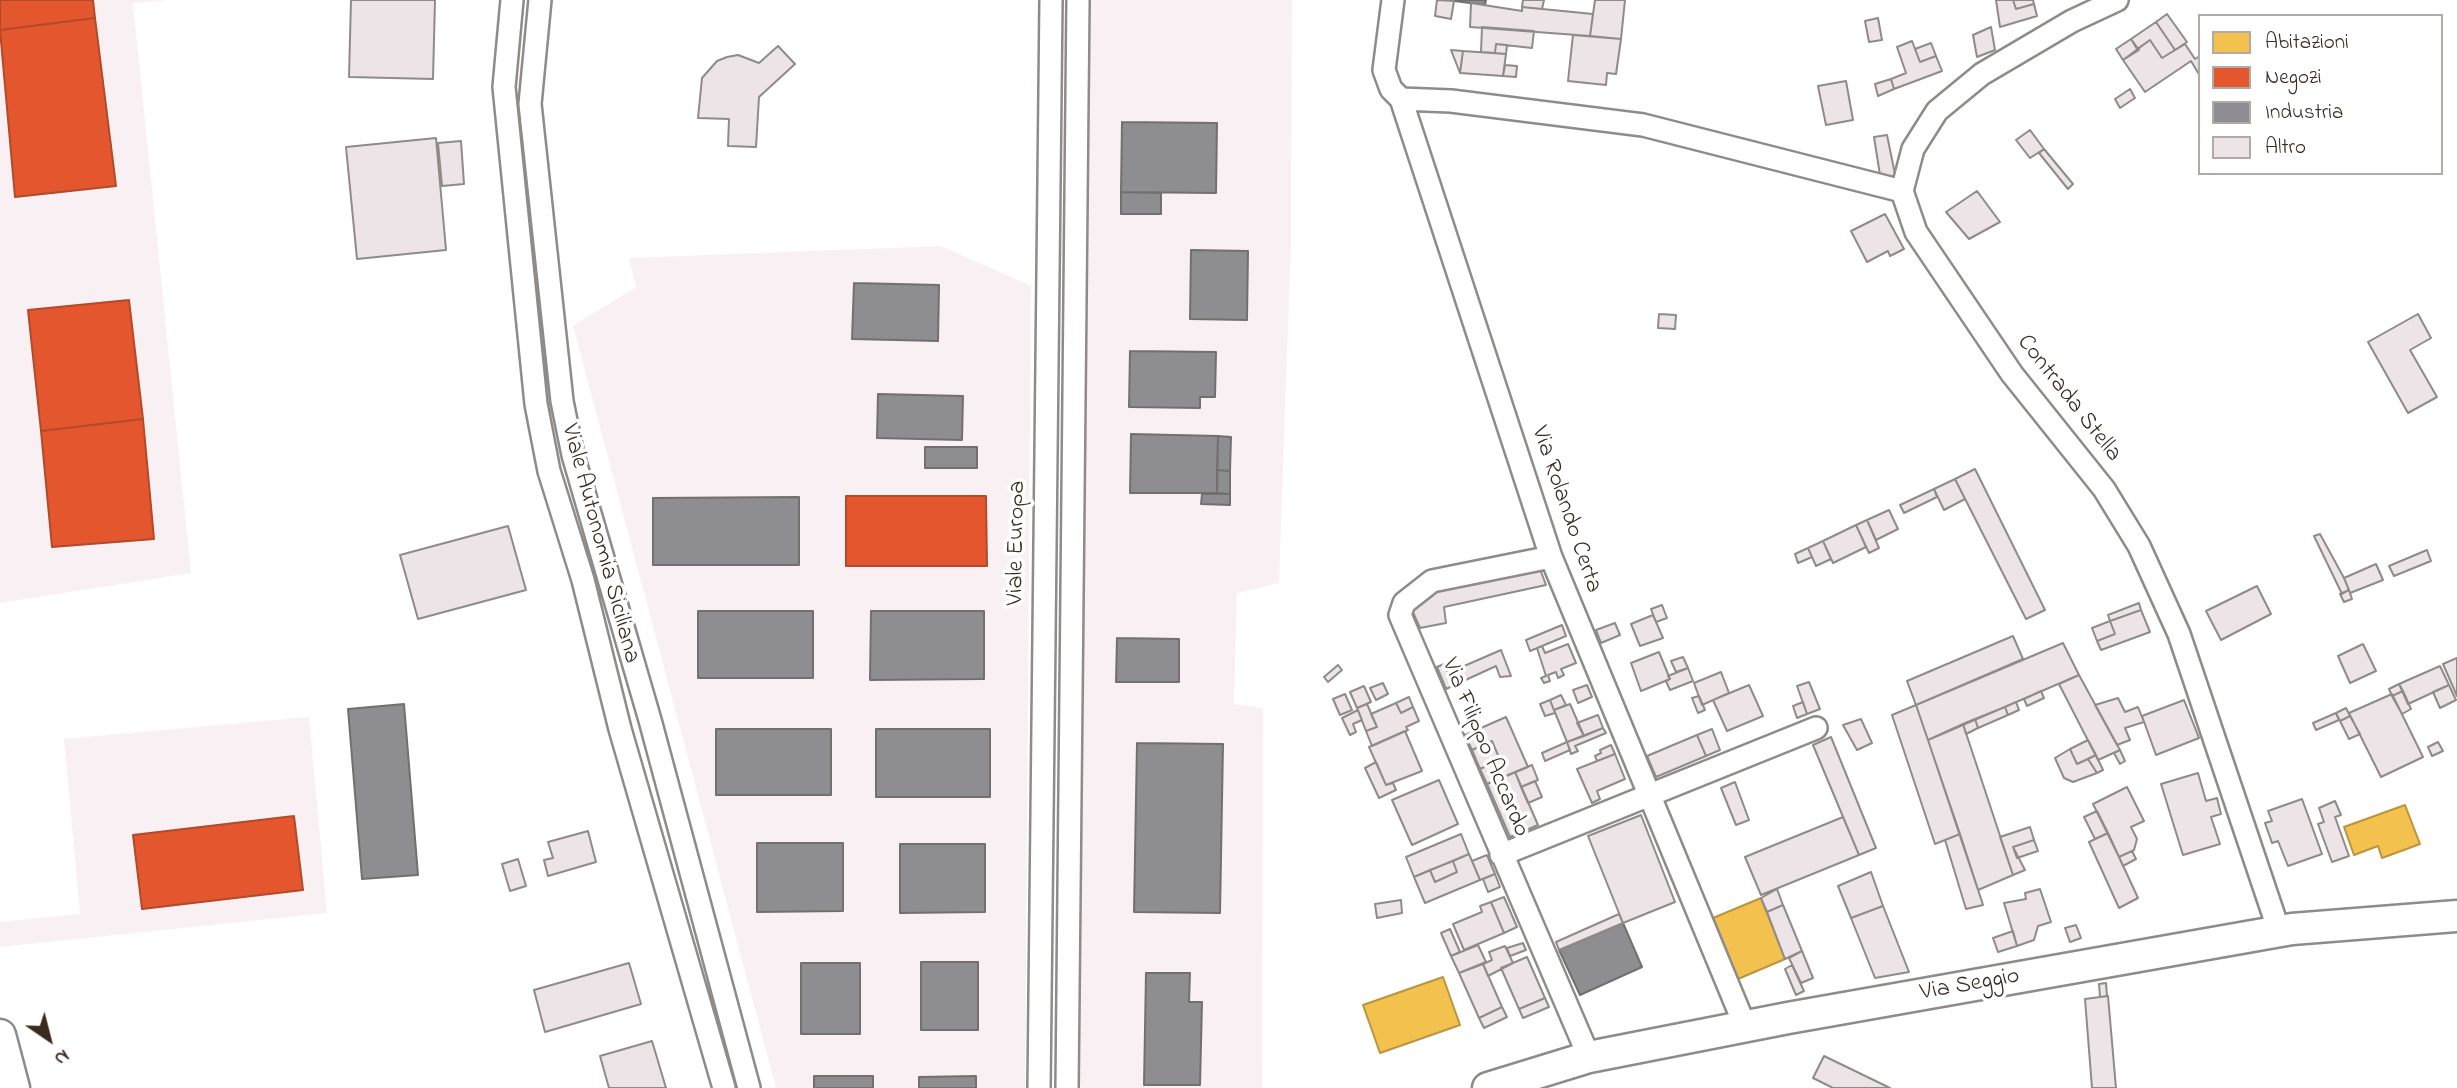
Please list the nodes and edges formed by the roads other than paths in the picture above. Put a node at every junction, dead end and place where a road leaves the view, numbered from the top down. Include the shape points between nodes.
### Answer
1 (512, 0) edge
2 (540, 0) edge
3 (1051, 0) edge
4 (1079, 0) edge
5 (1393, 0) edge
6 (2117, 0) edge
7 (1401, 99) junction
8 (1902, 191) junction
9 (1551, 557) junction
10 (1816, 728) dead end
11 (1649, 795) junction
12 (1501, 855) junction
13 (2457, 916) edge
14 (2279, 931) junction
15 (1745, 1026) junction
16 (0, 1035) edge
17 (1589, 1058) junction
18 (0, 1083) edge
19 (14, 1088) edge
20 (724, 1088) edge
21 (749, 1088) edge
22 (1039, 1088) edge
23 (1067, 1088) edge
24 (1488, 1088) edge

1 - 20 street, Viale Autonomia Siciliana via 504,88 539,417 549,471
2 - 21 street, Viale Autonomia Siciliana via 530,104 570,441
3 - 22 street, Viale Europa
4 - 23 street
5 - 7 street, Via Rolando Certa via 1384,70 1391,89
6 - 8 street via 1982,74 1937,111 1913,149
7 - 8 street via 1643,125
7 - 9 street, Via Rolando Certa
8 - 14 street, Contrada Stella via 1923,243 2012,374 2104,489 2139,546 2179,634
9 - 11 street, Via Rolando Certa
9 - 12 street, Via Filippo Accardo via 1433,581 1404,603 1400,615
10 - 11 street
11 - 12 street
11 - 15 street, Via Rolando Certa
12 - 17 street, Via Filippo Accardo
13 - 14 street, Via Seggio
14 - 15 street, Via Seggio
15 - 17 street, Via Seggio
16 - 19 street
17 - 24 street, Via Seggio
18 - 19 street

